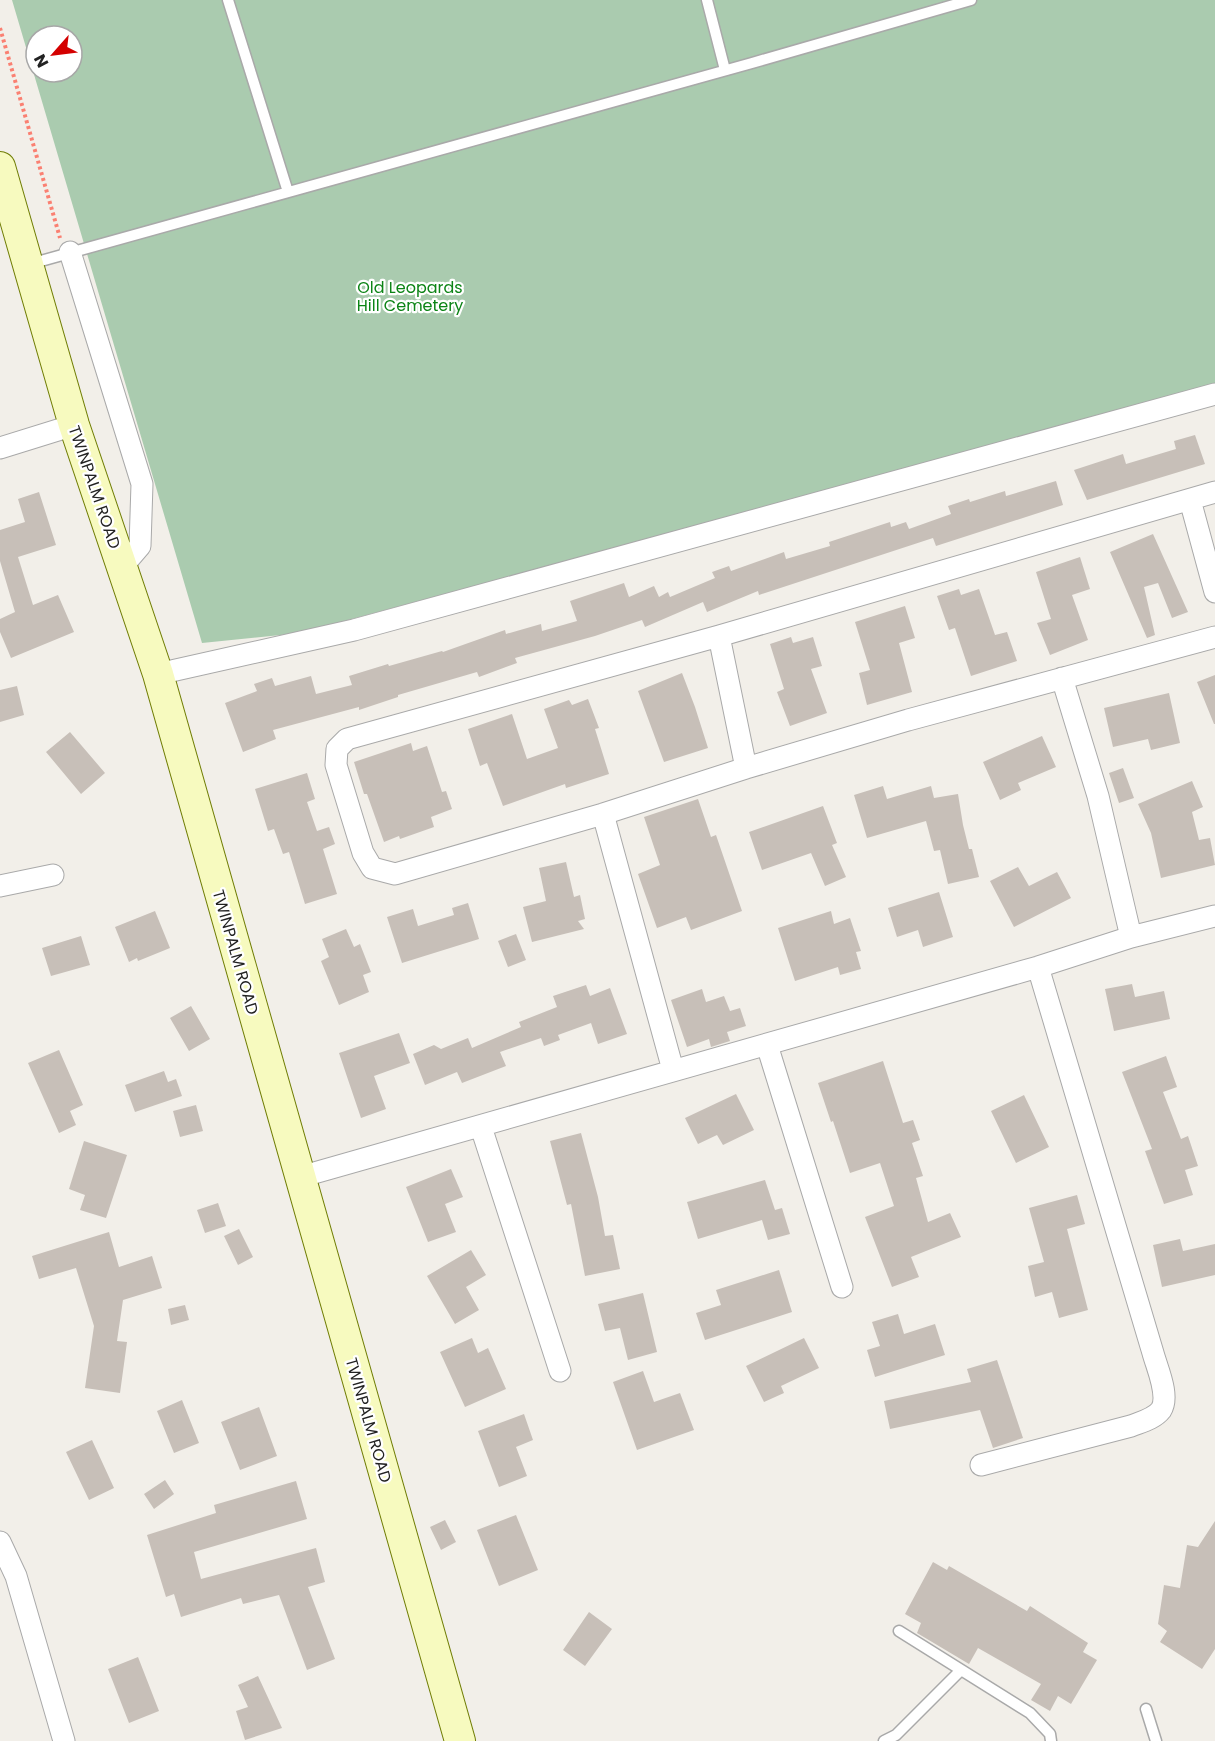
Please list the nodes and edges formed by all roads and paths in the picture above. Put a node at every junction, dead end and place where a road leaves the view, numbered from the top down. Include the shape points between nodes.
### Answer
1 (228, 0) edge
2 (707, 0) edge
3 (971, 0) edge
4 (0, 28) edge
5 (725, 70) junction
6 (0, 167) edge
7 (288, 192) junction
8 (67, 253) junction
9 (28, 264) junction
10 (1215, 394) edge
11 (74, 425) junction
12 (0, 448) edge
13 (1215, 492) edge
14 (1190, 500) junction
15 (122, 567) junction
16 (1215, 592) edge
17 (719, 636) junction
18 (1215, 637) edge
19 (158, 674) junction
20 (1062, 678) junction
21 (746, 768) junction
22 (603, 814) junction
23 (53, 875) dead end
24 (0, 886) edge
25 (1215, 916) edge
26 (1131, 937) junction
27 (1038, 967) junction
28 (767, 1045) junction
29 (673, 1070) junction
30 (481, 1127) junction
31 (300, 1178) junction
32 (842, 1287) dead end
33 (560, 1371) dead end
34 (981, 1465) dead end
35 (0, 1542) edge
36 (899, 1631) dead end
37 (961, 1670) junction
38 (1146, 1709) dead end
39 (64, 1741) edge
40 (460, 1741) edge
41 (884, 1741) edge
42 (1051, 1741) edge
43 (1156, 1741) edge

1 - 7 lane
2 - 5 lane
3 - 5 lane
4 - 8 path
5 - 7 lane
6 - 9 main road, TWINPALM ROAD
7 - 8 lane
8 - 9 lane
8 - 15 street via 142,484 140,546
9 - 11 main road, TWINPALM ROAD
10 - 19 street via 354,630
11 - 12 street
11 - 15 main road, TWINPALM ROAD
13 - 14 street
14 - 16 street
14 - 17 street
15 - 19 main road, TWINPALM ROAD
17 - 21 street
17 - 22 street via 347,739 337,749 336,765 363,853 372,868 395,874
18 - 20 street
19 - 31 main road, TWINPALM ROAD
20 - 21 street
20 - 26 street via 1098,796
21 - 22 street
22 - 29 street
23 - 24 street
25 - 26 street
26 - 27 street
27 - 28 street
27 - 34 street via 1164,1394 1162,1409 1131,1426
28 - 29 street
28 - 32 street
29 - 30 street
30 - 31 street
30 - 33 street
31 - 40 main road, TWINPALM ROAD
35 - 39 street via 16,1576
36 - 37 lane
37 - 41 lane via 896,1735
37 - 42 lane via 1030,1713 1050,1734
38 - 43 lane

